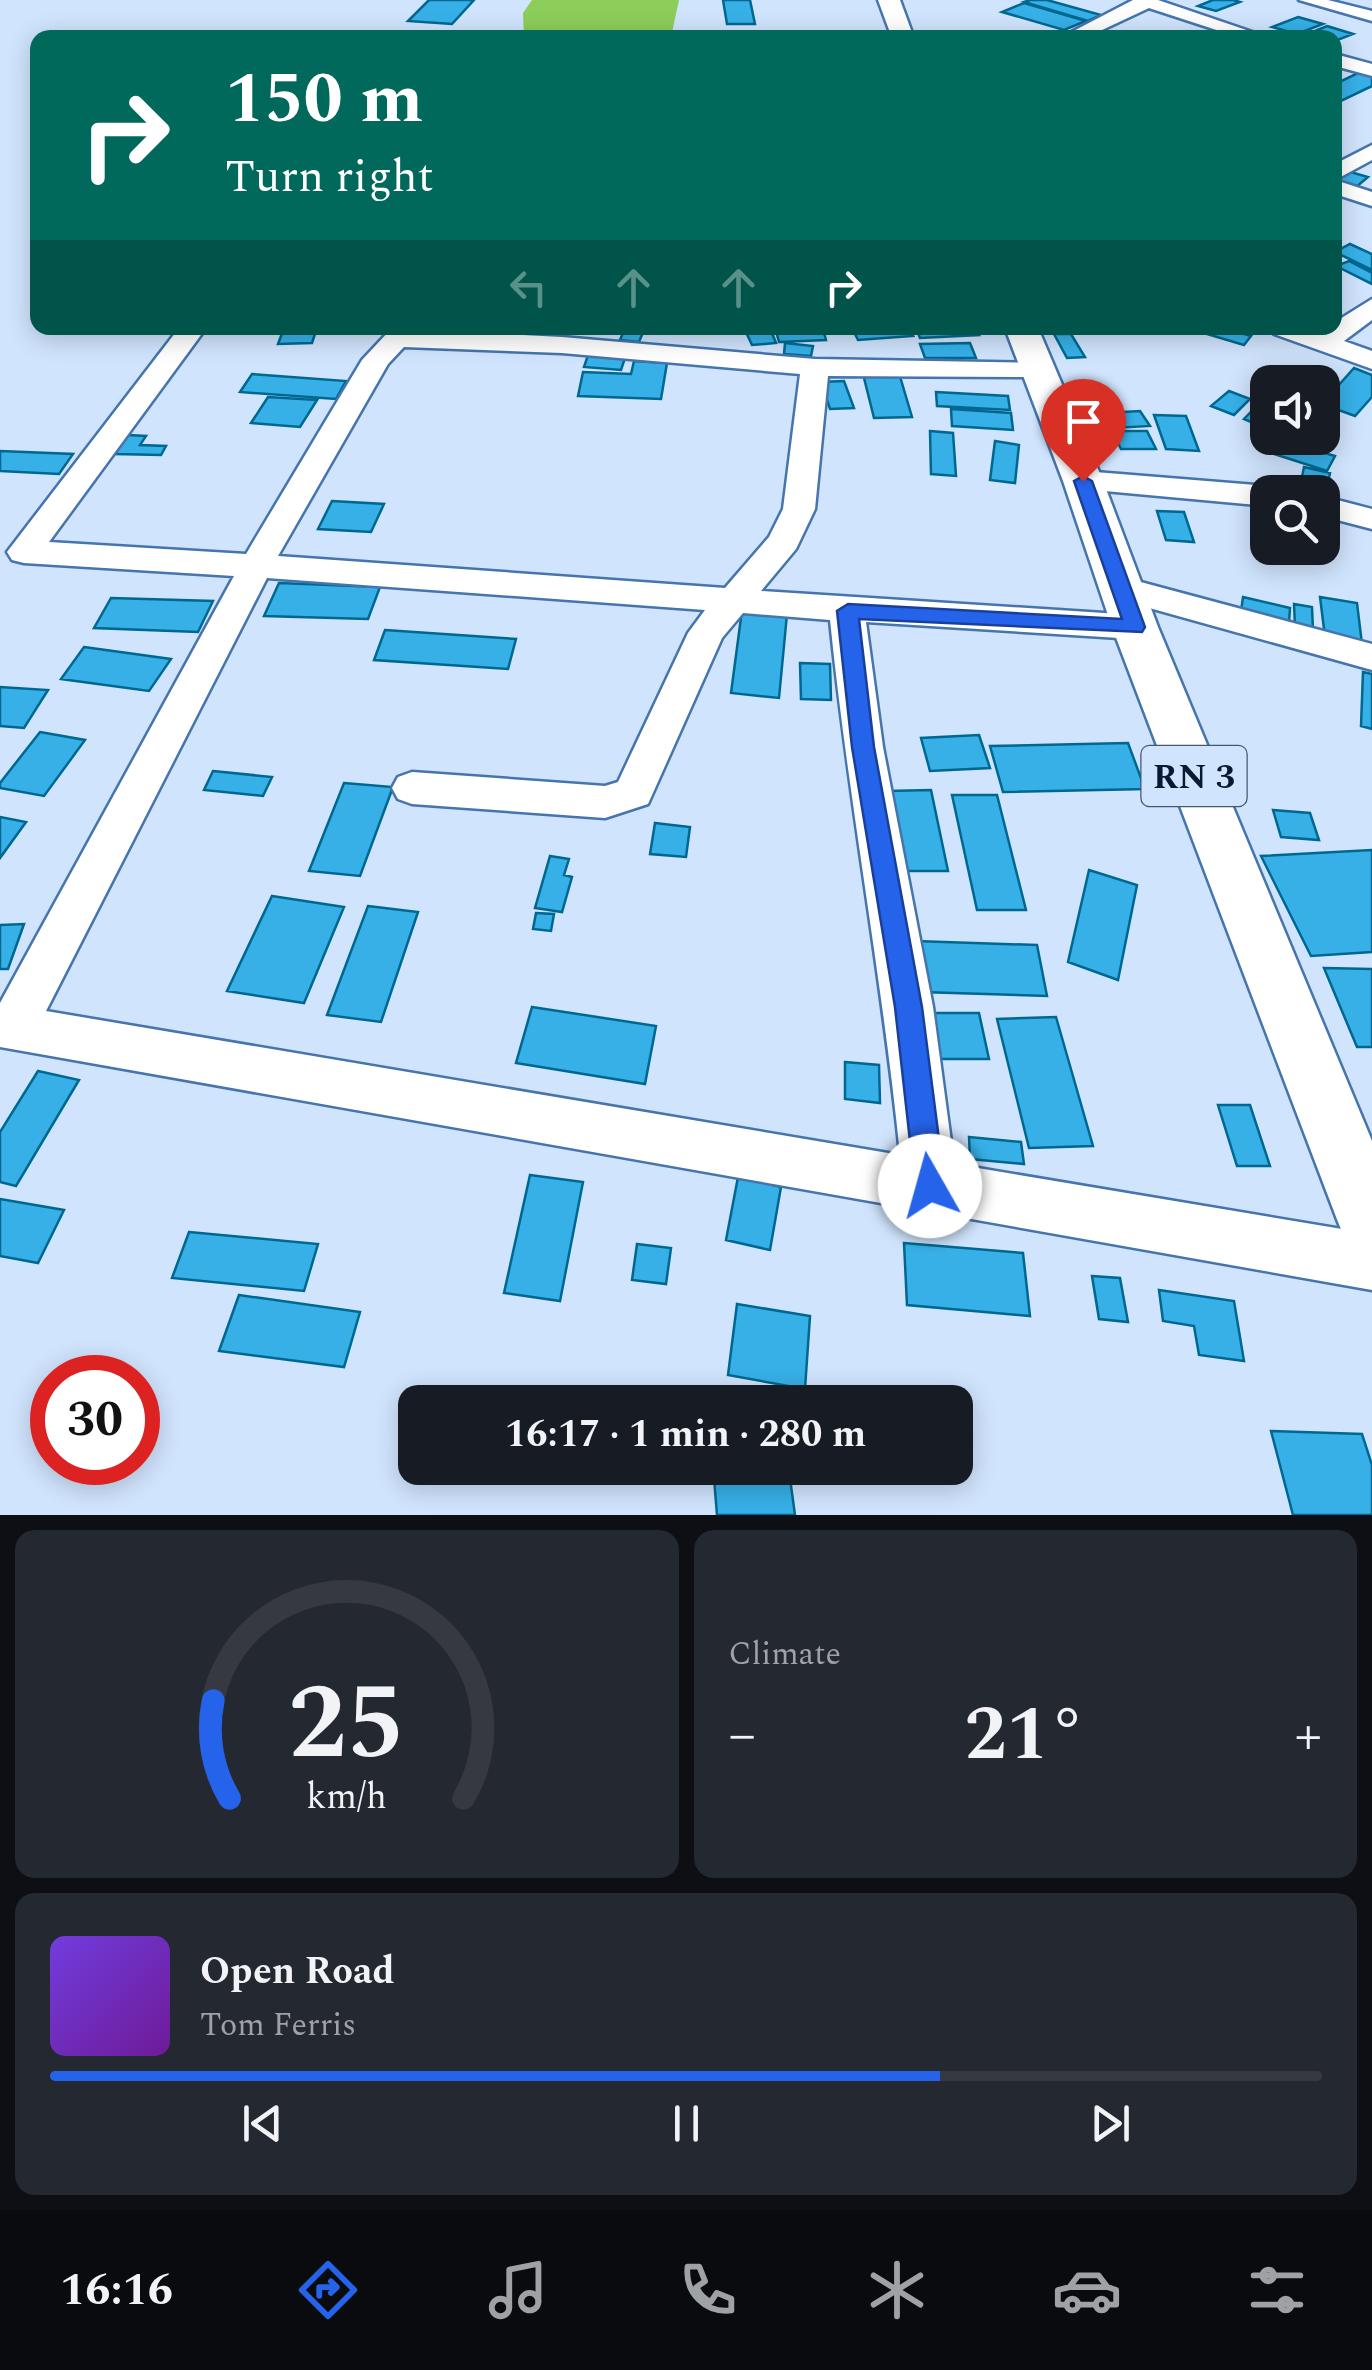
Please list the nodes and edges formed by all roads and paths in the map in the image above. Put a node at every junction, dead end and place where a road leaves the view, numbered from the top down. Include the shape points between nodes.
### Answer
1 (889, 0) edge
2 (1307, 0) edge
3 (1144, 1) edge
4 (1372, 16) edge
5 (900, 30) edge
6 (1086, 30) edge
7 (1236, 30) edge
8 (1342, 62) edge
9 (1372, 70) edge
10 (1372, 150) edge
11 (1342, 168) edge
12 (1342, 189) edge
13 (1372, 199) edge
14 (1372, 307) edge
15 (1342, 330) edge
16 (187, 335) edge
17 (398, 335) edge
18 (425, 335) edge
19 (1305, 335) edge
20 (1335, 335) edge
21 (1326, 342) junction
22 (1029, 348) edge
23 (1372, 361) edge
24 (815, 367) junction
25 (1083, 481) junction
26 (1250, 495) edge
27 (1340, 511) edge
28 (1372, 520) edge
29 (8, 557) edge
30 (257, 564) junction
31 (736, 602) junction
32 (1128, 608) junction
33 (848, 611) junction
34 (1372, 657) edge
35 (412, 788) dead end
36 (7, 1026) edge
37 (930, 1186) junction
38 (1372, 1222) edge
39 (1372, 1262) edge

1 - 5 main road
2 - 4 street
3 - 6 street
3 - 7 street
8 - 9 street
10 - 11 street
12 - 13 street
14 - 15 street
16 - 29 street
17 - 30 street via 376,360
18 - 24 street
19 - 21 street
20 - 21 street
21 - 23 street
22 - 24 street
22 - 25 main road, RN 3
24 - 31 street via 799,508 784,541
25 - 26 street
25 - 32 main road, RN 3
27 - 28 street
29 - 30 street
30 - 31 street
30 - 36 street
31 - 33 street
31 - 35 street via 706,634 633,793 605,802
32 - 33 street
32 - 34 street
32 - 38 main road, RN 3
33 - 37 street
36 - 37 street
37 - 39 street

